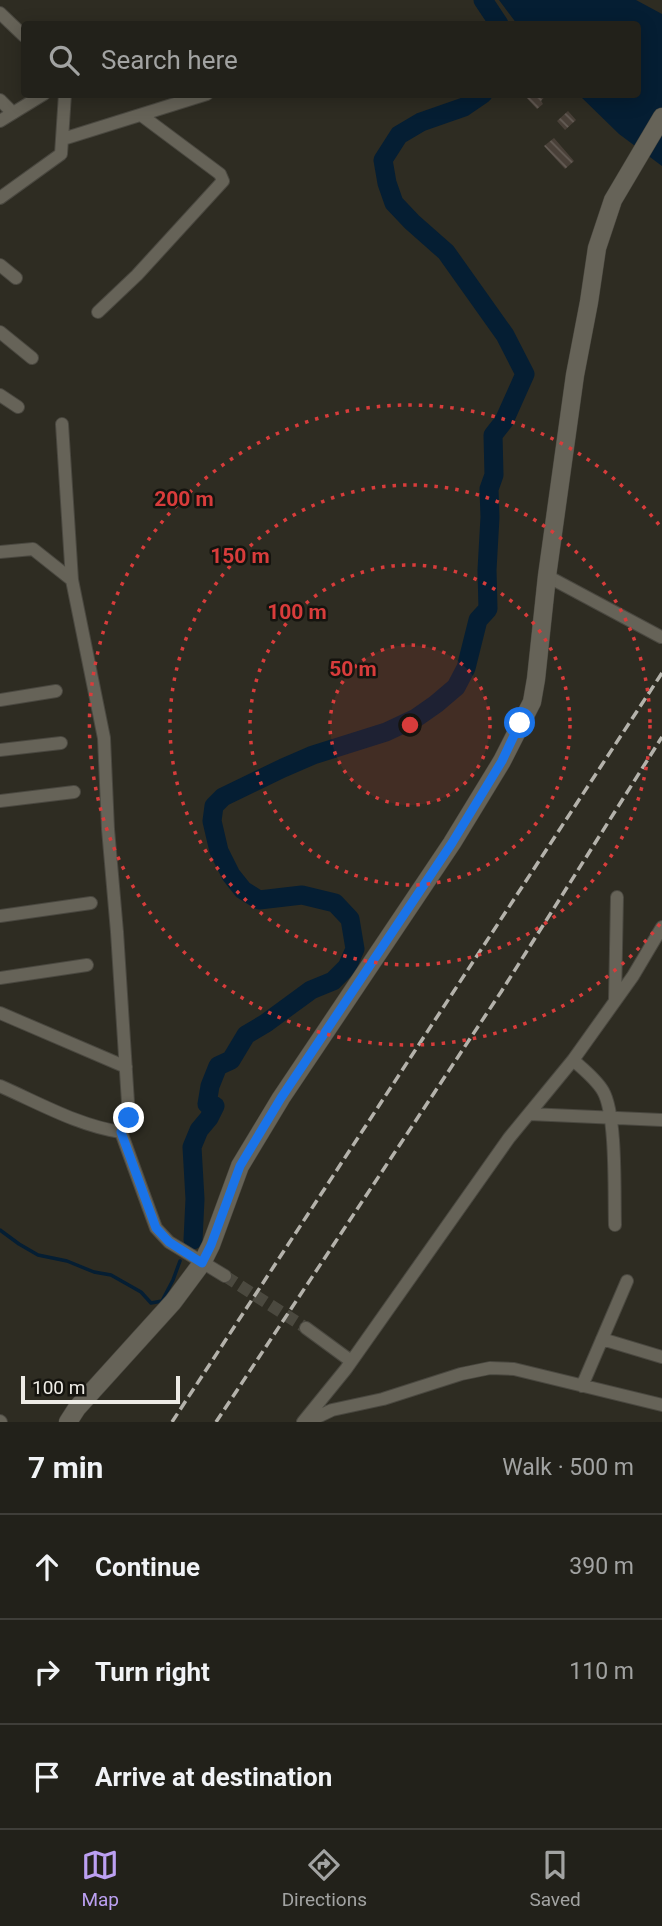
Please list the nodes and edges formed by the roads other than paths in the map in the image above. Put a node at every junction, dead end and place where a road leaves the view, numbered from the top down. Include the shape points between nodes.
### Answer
1 (0, 13) edge
2 (21, 33) edge
3 (37, 98) edge
4 (65, 98) edge
5 (195, 98) edge
6 (0, 100) edge
7 (13, 113) junction
8 (141, 116) junction
9 (662, 117) edge
10 (0, 121) edge
11 (63, 139) junction
12 (0, 198) edge
13 (0, 265) edge
14 (16, 278) dead end
15 (98, 313) dead end
16 (0, 332) edge
17 (32, 358) dead end
18 (0, 396) edge
19 (18, 407) dead end
20 (62, 425) dead end
21 (0, 552) edge
22 (547, 576) junction
23 (72, 580) junction
24 (661, 637) edge
25 (56, 691) dead end
26 (0, 700) edge
27 (61, 743) dead end
28 (0, 750) edge
29 (74, 792) dead end
30 (0, 801) edge
31 (617, 897) dead end
32 (91, 903) dead end
33 (0, 916) edge
34 (662, 927) edge
35 (87, 965) dead end
36 (0, 978) edge
37 (615, 1001) junction
38 (0, 1013) edge
39 (573, 1060) junction
40 (126, 1067) junction
41 (0, 1086) edge
42 (529, 1114) junction
43 (611, 1119) junction
44 (662, 1121) edge
45 (121, 1132) junction
46 (615, 1225) dead end
47 (202, 1263) junction
48 (225, 1276) tunnel mouth
49 (627, 1281) dead end
50 (306, 1328) tunnel mouth
51 (602, 1339) junction
52 (662, 1357) edge
53 (351, 1361) junction
54 (582, 1386) junction
55 (662, 1405) edge
56 (68, 1422) edge
57 (305, 1422) edge

1 - 2 street
3 - 7 street
4 - 11 street
5 - 8 street
6 - 7 street
7 - 10 street
8 - 11 street
8 - 15 street via 220,174 223,181
9 - 22 street via 613,200 597,248
11 - 12 street via 59,156
13 - 14 street
16 - 17 street
18 - 19 street
20 - 23 street
21 - 23 street via 33,549
22 - 24 street
22 - 47 street via 532,702 452,843 240,1166
23 - 40 street via 104,738
25 - 26 street
27 - 28 street
29 - 30 street
31 - 37 street
32 - 33 street
34 - 37 street
35 - 36 street
37 - 39 street
38 - 40 street
39 - 42 street
39 - 43 street via 604,1093
40 - 45 street via 129,1118
41 - 45 street via 80,1121
42 - 43 street
42 - 53 street
43 - 44 street
43 - 46 street
45 - 47 street via 156,1228
47 - 48 street
47 - 56 street
49 - 51 street
50 - 53 street
51 - 52 street
51 - 54 street
53 - 57 street
54 - 55 street
54 - 57 street via 514,1369 490,1368 332,1410

